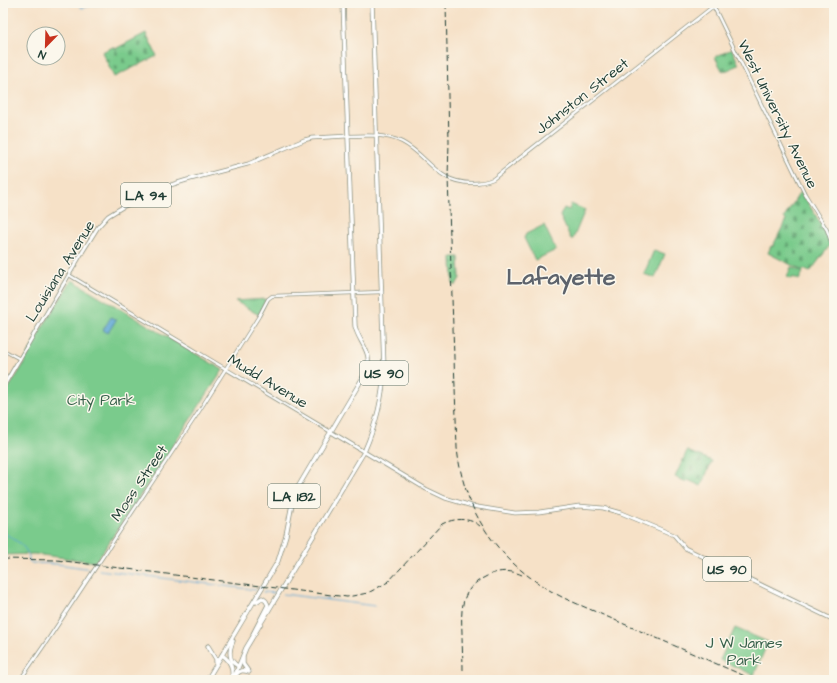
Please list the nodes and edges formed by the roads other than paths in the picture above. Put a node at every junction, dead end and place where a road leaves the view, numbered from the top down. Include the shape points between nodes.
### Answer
1 (343, 3) edge
2 (372, 3) edge
3 (712, 3) edge
4 (722, 3) edge
5 (714, 7) junction
6 (348, 136) junction
7 (376, 136) junction
8 (448, 177) joint
9 (834, 250) edge
10 (69, 275) junction
11 (382, 292) junction
12 (353, 293) junction
13 (3, 350) edge
14 (20, 359) junction
15 (226, 369) junction
16 (3, 387) edge
17 (331, 432) junction
18 (364, 452) junction
19 (250, 608) junction
20 (834, 620) edge
21 (237, 630) junction
22 (250, 642) junction
23 (208, 646) dead end
24 (243, 654) junction
25 (222, 655) junction
26 (216, 665) junction
27 (238, 666) junction
28 (20, 680) edge
29 (207, 680) edge
30 (233, 680) edge

1 - 6 highway, US 90
2 - 7 highway, US 90
3 - 5 main road, West University Avenue
4 - 5 main road, Johnston Street
5 - 8 main road, Johnston Street via 493,179 469,183
5 - 9 main road, West University Avenue via 805,194 827,230
6 - 7 main road, Louisiana Avenue
6 - 10 main road, Louisiana Avenue / LA 94 via 304,140 256,162 174,183 145,195 121,208 98,226
6 - 12 highway, US 90
7 - 8 main road, Louisiana Avenue via 404,143
7 - 11 highway, US 90
10 - 14 main road, Louisiana Avenue / LA 94
10 - 15 main road, Mudd Avenue
11 - 12 main road
11 - 18 highway, US 90 via 383,390 377,420
12 - 15 main road, Moss Street via 272,296
12 - 17 highway, US 90 via 354,326 366,349 368,363 365,374
13 - 14 main road
14 - 16 main road, Louisiana Avenue
15 - 17 main road, Mudd Avenue
15 - 28 main road, Moss Street
17 - 18 main road, Mudd Avenue / US 90
17 - 19 highway, LA 182 via 298,487 278,561
18 - 20 main road, Mudd Avenue / US 90 via 435,494 472,506 515,513 579,506 612,510 674,535 685,548
18 - 22 highway, LA 182
19 - 21 highway, LA 182
19 - 22 highway via 260,598 267,602
21 - 25 highway, LA 182
21 - 27 highway via 230,654
22 - 24 highway, LA 182
23 - 26 highway via 216,659
24 - 27 highway, LA 182
24 - 30 highway via 243,664 249,672 239,672
25 - 26 highway, LA 182
25 - 30 highway via 231,664
26 - 29 highway, LA 182
27 - 30 highway, LA 182

